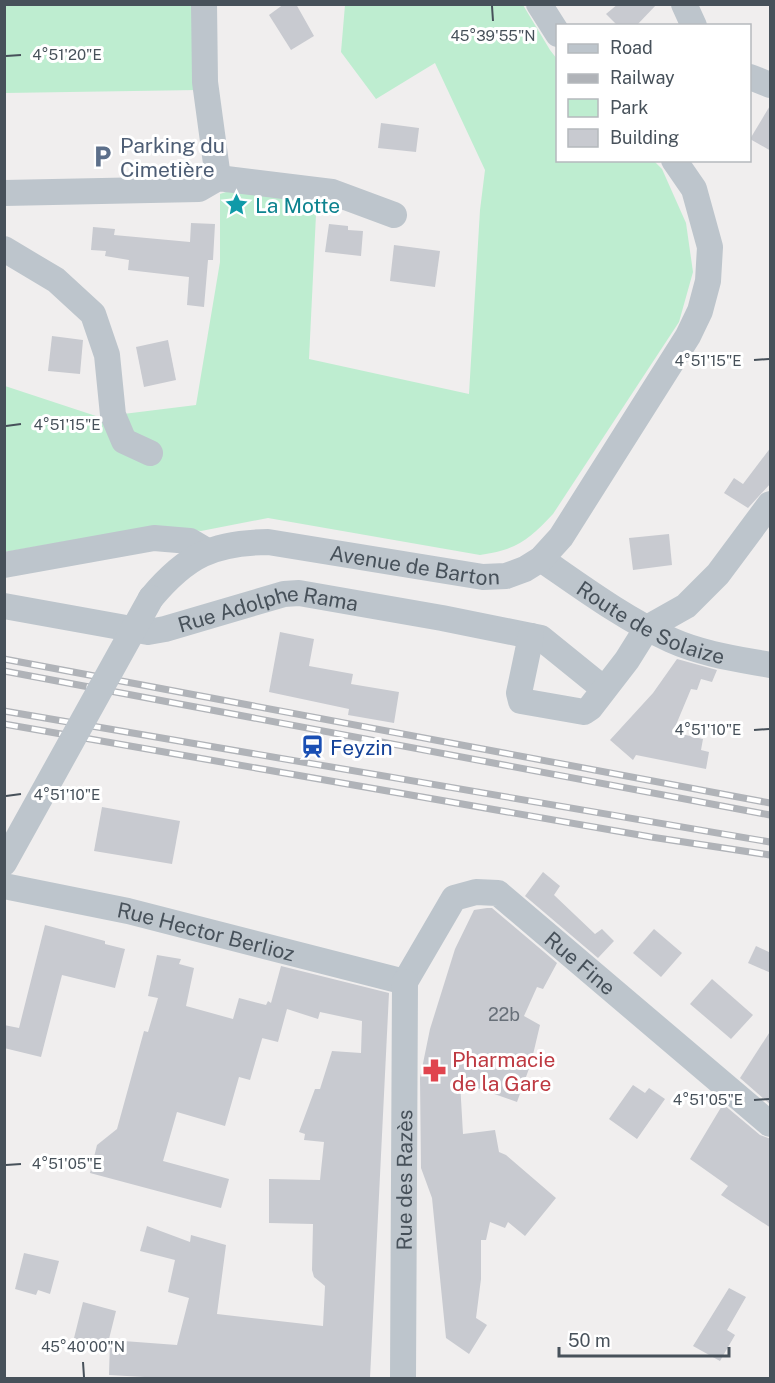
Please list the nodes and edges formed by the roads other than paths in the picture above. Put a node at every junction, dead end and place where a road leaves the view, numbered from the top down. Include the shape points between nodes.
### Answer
1 (204, 4) edge
2 (539, 4) edge
3 (684, 4) edge
4 (693, 24) edge
5 (556, 31) edge
6 (751, 77) edge
7 (771, 85) edge
8 (675, 162) edge
9 (218, 178) junction
10 (4, 193) edge
11 (394, 215) dead end
12 (4, 249) edge
13 (150, 453) dead end
14 (771, 504) edge
15 (207, 551) junction
16 (541, 559) junction
17 (4, 565) edge
18 (4, 606) edge
19 (647, 628) junction
20 (531, 636) junction
21 (771, 665) edge
22 (604, 689) junction
23 (4, 863) edge
24 (4, 886) edge
25 (405, 982) junction
26 (771, 1124) edge
27 (403, 1378) edge

1 - 9 street via 204,82
2 - 5 street
3 - 4 street
6 - 7 street
8 - 16 street, Avenue de Barton via 694,189 710,247 708,281 700,311 561,537
9 - 10 street via 199,189
9 - 11 street via 332,192
12 - 13 street via 56,280 93,314 107,355 113,415 124,441
14 - 19 street via 718,574 686,606
15 - 16 street, Avenue de Barton via 233,543 268,542 483,577 506,576
15 - 17 street via 190,541 154,538
15 - 23 street, Avenue de Barton, bridge via 171,574 151,598
16 - 19 street, Route de Solaize
18 - 20 street, Rue Adolphe Rama via 148,632 299,593
19 - 21 street, Route de Solaize via 679,643
19 - 22 street
20 - 22 street, Rue Adolphe Rama via 542,638
20 - 22 street via 519,693 521,701 584,712
24 - 25 street, Rue Hector Berlioz via 128,911
25 - 26 street, Rue Fine via 454,898 476,892 498,893
25 - 27 street, Rue des Razès

